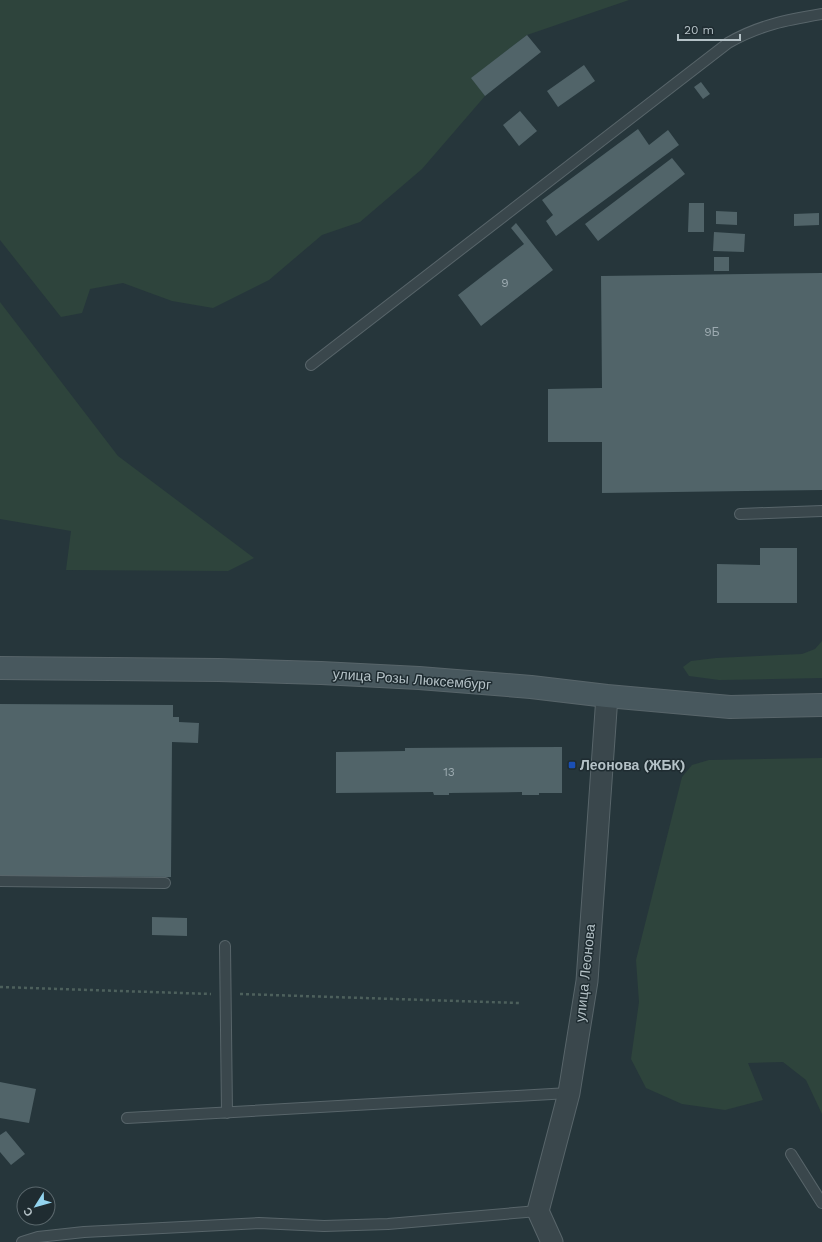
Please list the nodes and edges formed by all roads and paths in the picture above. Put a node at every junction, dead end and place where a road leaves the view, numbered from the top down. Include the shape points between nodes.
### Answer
1 (822, 14) edge
2 (311, 365) dead end
3 (822, 511) edge
4 (740, 514) dead end
5 (0, 668) edge
6 (607, 696) junction
7 (822, 705) edge
8 (0, 881) edge
9 (165, 883) dead end
10 (225, 946) dead end
11 (0, 987) edge
12 (216, 994) dead end
13 (240, 994) dead end
14 (519, 1003) dead end
15 (569, 1093) junction
16 (227, 1113) junction
17 (127, 1118) dead end
18 (791, 1154) dead end
19 (822, 1203) edge
20 (538, 1211) junction
21 (22, 1242) edge
22 (552, 1242) edge

1 - 2 lane via 776,22 728,43
3 - 4 lane
5 - 6 street, улица Розы Люксембург via 329,674 483,684
6 - 7 street, улица Розы Люксембург via 730,707
6 - 15 street, улица Леонова via 587,981
8 - 9 lane
10 - 16 lane
11 - 12 path
13 - 14 path
15 - 16 lane
15 - 20 street, улица Леонова
16 - 17 lane
18 - 19 lane
20 - 21 lane via 388,1224 324,1226 259,1223 84,1232 38,1237
20 - 22 street

